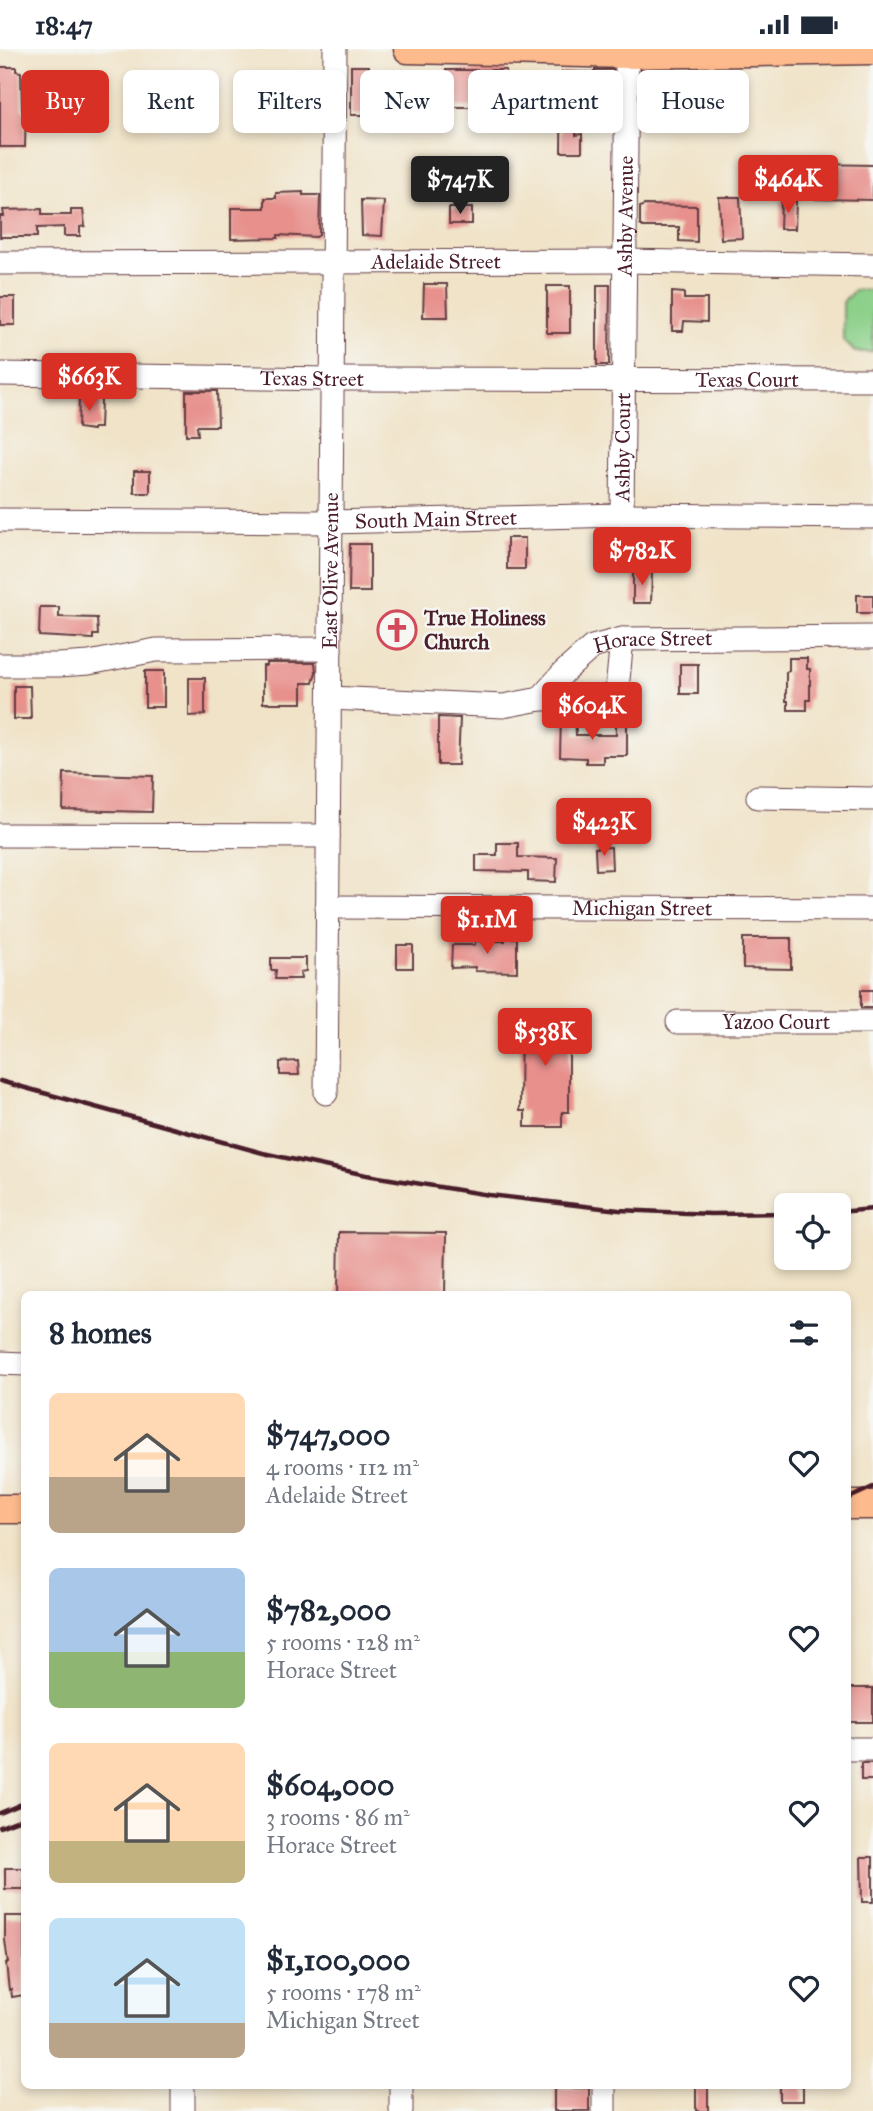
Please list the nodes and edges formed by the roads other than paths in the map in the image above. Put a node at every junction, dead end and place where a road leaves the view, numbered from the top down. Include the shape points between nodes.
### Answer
1 (335, 49) edge
2 (408, 49) edge
3 (873, 50) edge
4 (627, 54) junction
5 (624, 261) junction
6 (0, 263) edge
7 (334, 263) junction
8 (873, 265) edge
9 (0, 374) edge
10 (332, 379) junction
11 (623, 379) junction
12 (873, 380) edge
13 (622, 515) junction
14 (873, 517) edge
15 (0, 520) edge
16 (330, 522) junction
17 (873, 637) edge
18 (622, 639) junction
19 (330, 649) junction
20 (0, 665) edge
21 (330, 698) junction
22 (540, 699) junction
23 (758, 797) dead end
24 (873, 799) edge
25 (0, 835) edge
26 (328, 836) junction
27 (327, 907) junction
28 (873, 909) edge
29 (678, 1021) dead end
30 (873, 1022) edge
31 (326, 1093) dead end
32 (0, 1363) edge
33 (21, 1364) edge
34 (851, 1505) edge
35 (873, 1505) edge
36 (0, 1509) edge
37 (21, 1509) edge
38 (851, 1749) edge
39 (873, 1749) edge
40 (184, 2089) edge
41 (401, 2089) edge
42 (604, 2089) edge
43 (183, 2111) edge
44 (401, 2111) edge
45 (604, 2111) edge

1 - 7 street, East Olive Avenue
2 - 4 main road
3 - 4 main road
4 - 5 street, Ashby Avenue
5 - 7 street, Adelaide Street
5 - 8 street, Adelaide Street
5 - 11 street, Ashby Avenue
6 - 7 street, Adelaide Street
7 - 10 street, East Olive Avenue
9 - 10 street, Texas Street
10 - 11 street, Texas Street
10 - 16 street, East Olive Avenue
11 - 12 street, Texas Court
11 - 13 street, Ashby Court
13 - 14 street, South Main Street
13 - 16 street, South Main Street
15 - 16 street, South Main Street
16 - 19 street, East Olive Avenue
17 - 18 street, Horace Street
18 - 22 street, Horace Street via 592,647
18 - 22 street via 617,690 607,699
19 - 20 street via 156,650 89,663
19 - 21 street, East Olive Avenue
21 - 22 street via 503,706
21 - 26 street, East Olive Avenue
23 - 24 street
25 - 26 street
26 - 27 street, East Olive Avenue
27 - 28 street, Michigan Street
27 - 31 street, East Olive Avenue
29 - 30 street, Yazoo Court
32 - 33 street
34 - 35 main road
36 - 37 main road
38 - 39 street
40 - 43 street
41 - 44 street
42 - 45 street

